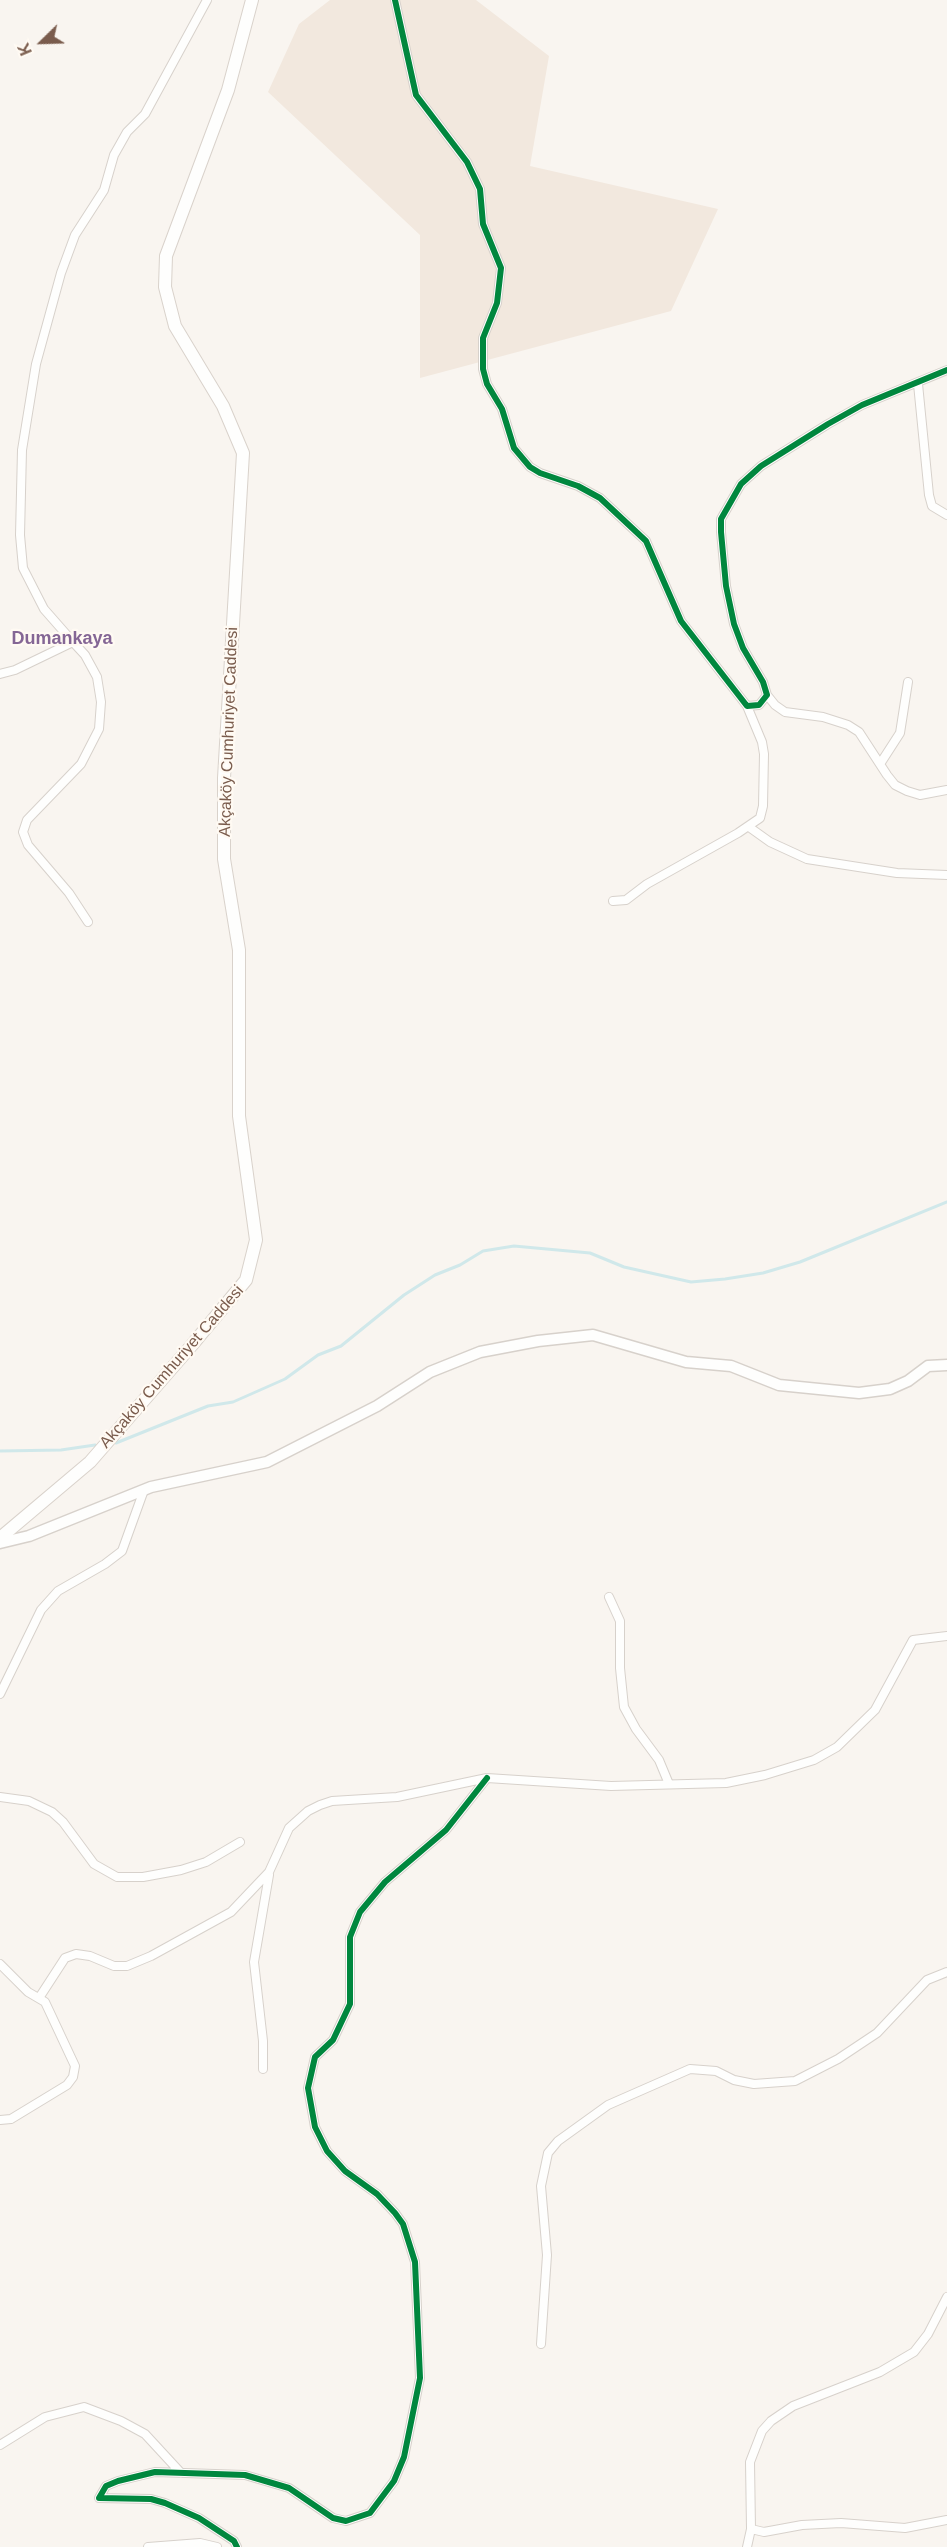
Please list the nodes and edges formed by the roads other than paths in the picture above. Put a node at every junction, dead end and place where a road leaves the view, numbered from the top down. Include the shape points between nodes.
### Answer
1 (207, 0) edge
2 (252, 0) edge
3 (395, 0) edge
4 (947, 370) edge
5 (918, 384) junction
6 (947, 515) edge
7 (73, 642) junction
8 (0, 674) edge
9 (909, 682) dead end
10 (767, 695) junction
11 (747, 706) junction
12 (880, 764) junction
13 (947, 790) edge
14 (750, 826) junction
15 (947, 875) edge
16 (613, 902) dead end
17 (88, 922) dead end
18 (947, 1365) edge
19 (144, 1490) junction
20 (0, 1540) edge
21 (609, 1597) dead end
22 (947, 1635) edge
23 (0, 1694) edge
24 (487, 1778) junction
25 (669, 1784) junction
26 (0, 1797) edge
27 (240, 1842) dead end
28 (269, 1872) junction
29 (0, 1964) edge
30 (947, 1972) edge
31 (39, 1998) junction
32 (263, 2069) dead end
33 (0, 2120) edge
34 (947, 2296) edge
35 (541, 2344) dead end
36 (0, 2445) edge
37 (182, 2473) junction
38 (947, 2520) edge
39 (751, 2529) junction
40 (147, 2547) edge
41 (217, 2547) edge
42 (237, 2547) edge
43 (747, 2547) edge

1 - 7 street via 145,114 127,132 114,155 104,190 75,235 36,364 22,450 23,568 45,609
2 - 20 main road, Akçaköy Cumhuriyet Caddesi via 228,90 166,256 165,287 175,326 223,406 243,453 224,778 224,859 239,950 239,1116 256,1240 246,1280 192,1345 90,1462
3 - 11 street via 416,95 467,162 480,189 483,224 501,268 497,303 483,338 483,369 502,409 514,448 540,473 600,498 646,541 681,621
4 - 5 street
5 - 6 street via 929,495 932,506
5 - 10 street via 862,405 761,466 741,484 721,519 726,586 734,624
7 - 8 street
7 - 17 street via 97,677 101,702 99,729 81,765 27,820 23,832 28,845
9 - 12 street via 900,733
10 - 11 street via 759,705
10 - 12 street via 785,712 823,717 854,728
11 - 14 street via 764,754 763,806 759,818
12 - 13 street via 895,784 907,791 920,795
14 - 15 street via 776,846 807,860 903,874
14 - 16 street via 626,900
18 - 19 street via 928,1366 890,1389 859,1393 779,1385 731,1366 686,1362 593,1335 538,1341 480,1352 430,1372 377,1406 267,1462
19 - 20 street via 29,1536
19 - 23 street via 122,1551 58,1591 41,1610
21 - 25 street via 620,1621 624,1707 659,1760
22 - 25 street via 913,1640 875,1710 827,1755 739,1781
24 - 25 street via 611,1786
24 - 28 street via 397,1797 320,1805 289,1828
24 - 37 street via 446,1830 385,1882 360,1912 350,1937 350,2004 333,2040 315,2057 308,2088 315,2127 327,2151 395,2213 403,2224 415,2262 420,2378 400,2470 370,2513 346,2521 333,2518 289,2487 245,2475
26 - 27 street via 29,1801 52,1812 94,1864 117,1877 181,1870 206,1862
28 - 31 street via 231,1912 151,1956 127,1966 76,1954 65,1958
28 - 32 street via 254,1962
29 - 31 street
30 - 35 street via 927,1980 877,2033 795,2081 754,2084 716,2071 690,2069 608,2105 558,2141 548,2153 541,2186 547,2275
31 - 33 street via 45,2002 64,2040 75,2066 73,2076 67,2085 10,2119
34 - 39 street via 914,2352 880,2372 793,2406 762,2431 750,2462
36 - 37 street via 45,2417 84,2407 145,2434
37 - 42 street via 155,2472 124,2479 106,2487 99,2498 165,2503 222,2532
38 - 39 street via 905,2528 815,2524 764,2532
39 - 43 street
40 - 41 street via 200,2543

